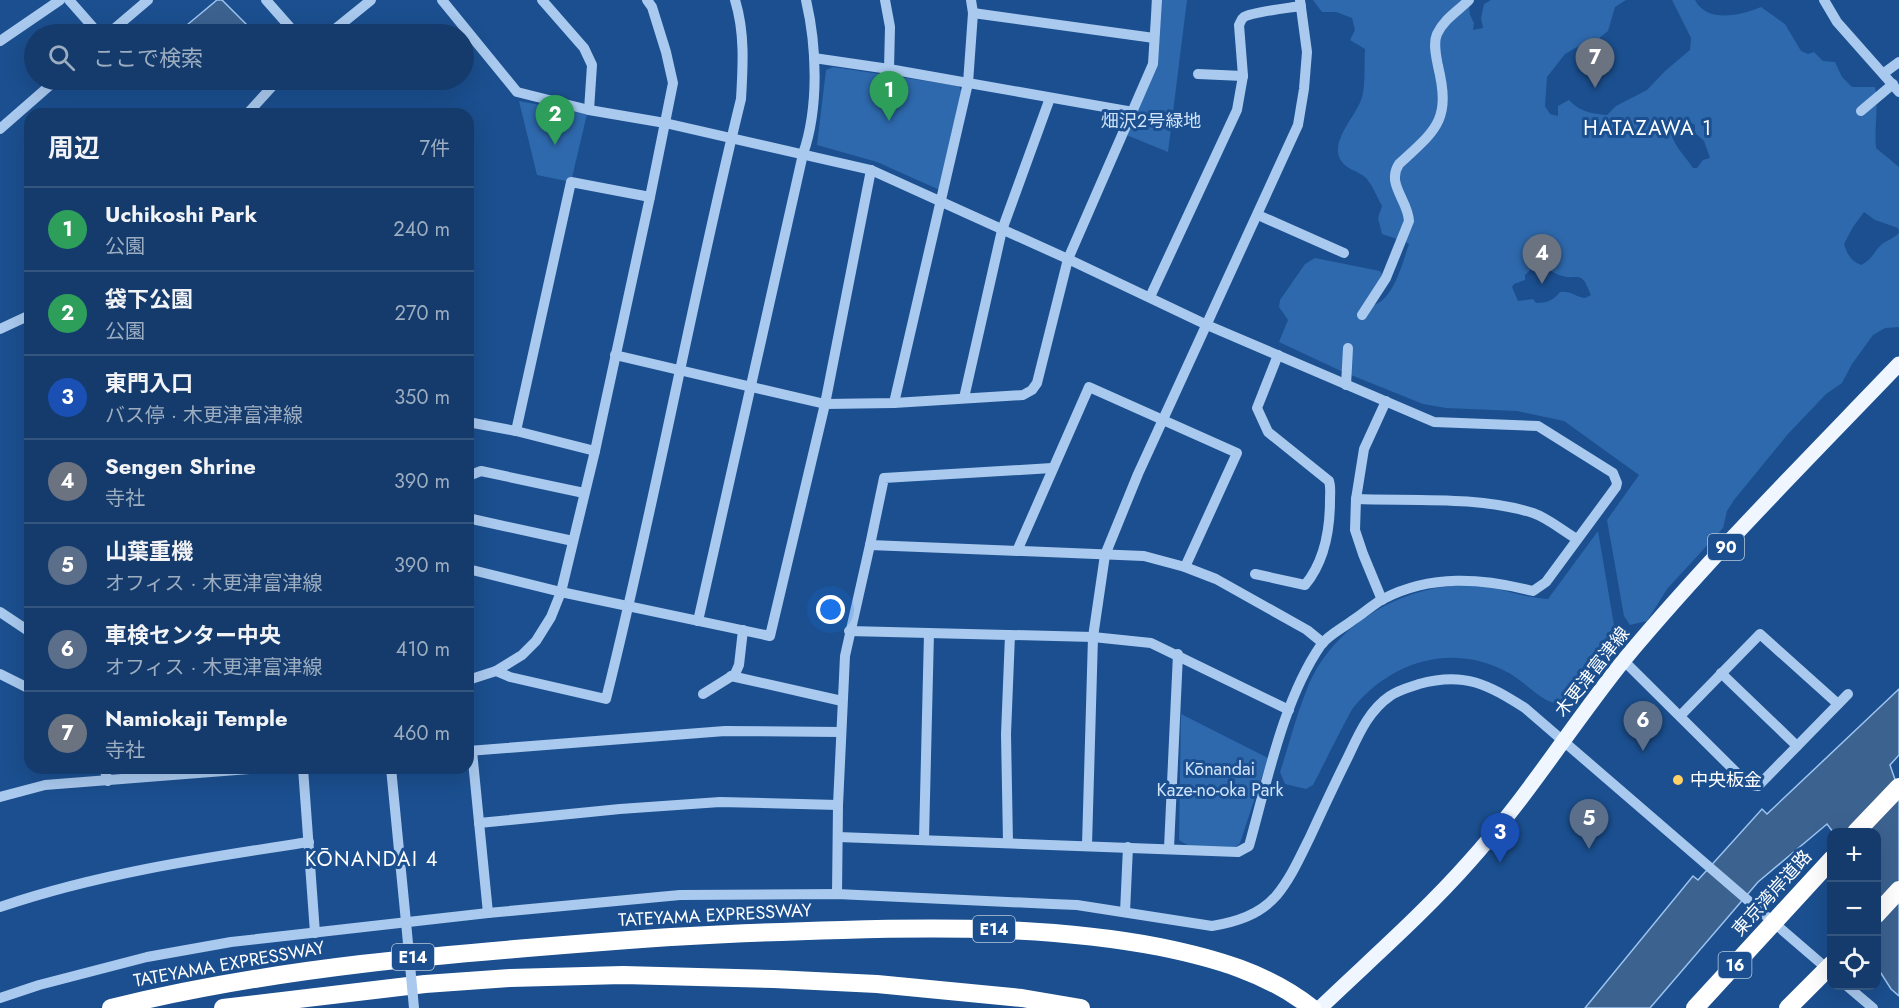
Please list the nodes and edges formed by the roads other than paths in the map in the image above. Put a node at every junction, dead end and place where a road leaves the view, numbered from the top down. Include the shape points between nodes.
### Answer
1 (60, 0) edge
2 (69, 0) edge
3 (148, 0) edge
4 (266, 0) edge
5 (371, 0) edge
6 (441, 0) edge
7 (542, 0) edge
8 (647, 0) edge
9 (735, 0) edge
10 (806, 0) edge
11 (885, 0) edge
12 (971, 0) edge
13 (1157, 0) edge
14 (1469, 0) edge
15 (1824, 0) edge
16 (1300, 3) edge
17 (973, 13) junction
18 (90, 24) edge
19 (120, 24) edge
20 (287, 24) edge
21 (341, 24) edge
22 (461, 24) edge
23 (1154, 38) junction
24 (0, 40) edge
25 (474, 40) edge
26 (814, 58) junction
27 (1899, 62) edge
28 (889, 69) junction
29 (1884, 73) junction
30 (1198, 74) dead end
31 (1243, 76) junction
32 (968, 83) junction
33 (1896, 88) edge
34 (45, 90) edge
35 (269, 90) edge
36 (1050, 98) junction
37 (24, 108) edge
38 (24, 108) edge
39 (252, 108) edge
40 (589, 110) junction
41 (1861, 111) dead end
42 (1133, 112) junction
43 (665, 123) junction
44 (0, 129) edge
45 (731, 140) junction
46 (803, 154) junction
47 (871, 170) junction
48 (650, 197) junction
49 (939, 201) junction
50 (1258, 215) junction
51 (1002, 230) junction
52 (1344, 253) dead end
53 (1068, 259) junction
54 (1150, 297) junction
55 (1362, 315) dead end
56 (24, 318) edge
57 (1207, 325) junction
58 (0, 329) edge
59 (1348, 348) dead end
60 (615, 355) junction
61 (1278, 355) junction
62 (1899, 364) edge
63 (679, 370) junction
64 (752, 385) junction
65 (1346, 385) junction
66 (964, 398) junction
67 (1386, 401) junction
68 (894, 403) junction
69 (825, 404) junction
70 (1165, 419) junction
71 (474, 425) edge
72 (516, 431) junction
73 (595, 451) junction
74 (1052, 468) junction
75 (474, 474) edge
76 (584, 493) junction
77 (1356, 499) junction
78 (474, 519) edge
79 (1577, 539) junction
80 (573, 541) junction
81 (870, 545) junction
82 (1017, 551) junction
83 (1105, 555) junction
84 (1185, 567) junction
85 (474, 570) edge
86 (1255, 574) dead end
87 (561, 592) junction
88 (1382, 600) junction
89 (630, 606) junction
90 (0, 612) edge
91 (698, 621) junction
92 (24, 628) edge
93 (743, 630) junction
94 (849, 631) junction
95 (929, 633) junction
96 (1010, 635) junction
97 (1093, 637) junction
98 (1323, 643) junction
99 (1178, 654) junction
100 (1624, 661) junction
101 (496, 671) junction
102 (1721, 673) junction
103 (0, 674) edge
104 (731, 676) junction
105 (474, 678) edge
106 (24, 686) edge
107 (703, 694) dead end
108 (1848, 694) dead end
109 (842, 701) junction
110 (1838, 704) junction
111 (1289, 710) junction
112 (1680, 716) junction
113 (840, 732) junction
114 (1563, 740) junction
115 (1797, 746) junction
116 (474, 751) edge
117 (106, 774) edge
118 (185, 774) edge
119 (303, 774) edge
120 (392, 774) edge
121 (473, 774) edge
122 (108, 780) junction
123 (1897, 789) edge
124 (0, 797) edge
125 (838, 805) junction
126 (479, 823) junction
127 (1860, 828) edge
128 (838, 837) junction
129 (924, 839) junction
130 (309, 842) junction
131 (1008, 842) junction
132 (1087, 845) junction
133 (1128, 847) junction
134 (1169, 848) junction
135 (1827, 864) edge
136 (1899, 890) edge
137 (837, 894) junction
138 (0, 907) edge
139 (1881, 910) edge
140 (1125, 912) junction
141 (488, 913) junction
142 (406, 922) junction
143 (1774, 922) junction
144 (315, 933) junction
145 (1827, 966) edge
146 (1827, 971) edge
147 (1852, 990) edge
148 (0, 998) edge
149 (111, 1008) edge
150 (223, 1008) edge
151 (414, 1008) edge
152 (1081, 1008) edge
153 (1312, 1008) edge
154 (1320, 1008) edge
155 (1695, 1008) edge
156 (1788, 1008) edge
157 (1873, 1008) edge

1 - 24 street
2 - 18 street
3 - 19 street
4 - 20 street
5 - 21 street
6 - 22 street
7 - 40 street via 584,48 592,65
8 - 43 street via 656,18 673,83
9 - 45 street via 743,53 741,99
10 - 26 street
11 - 28 street via 890,27
12 - 17 street
13 - 23 street
14 - 55 street via 1437,34 1443,106 1440,120 1432,134 1395,169 1395,183 1408,221 1386,278
15 - 29 street via 1838,22
16 - 31 street via 1241,20
16 - 50 street via 1307,52 1298,125
17 - 23 street
17 - 32 street
23 - 42 street via 1153,64
25 - 40 street via 517,92
26 - 28 street
26 - 46 street via 812,124
27 - 29 street
28 - 32 street
29 - 33 street
30 - 31 street
31 - 54 street via 1237,110
32 - 36 street
32 - 49 street
33 - 41 street
34 - 38 street
35 - 39 street
36 - 42 street
36 - 51 street
37 - 44 street
40 - 43 street
42 - 53 street
43 - 45 street
43 - 48 street
45 - 46 street
45 - 63 street
46 - 47 street
46 - 64 street
47 - 49 street
47 - 69 street
48 - 60 street
48 - 72 street via 571,182
49 - 51 street
49 - 68 street
50 - 52 street
50 - 57 street
51 - 53 street
51 - 66 street
53 - 54 street
53 - 66 street via 1032,390 1023,395
54 - 57 street
56 - 58 street
57 - 61 street
57 - 70 street
59 - 65 street
60 - 63 street
60 - 73 street
61 - 65 street
61 - 86 street via 1257,408 1268,432 1329,481 1330,517 1325,549 1305,585
62 - 100 main road, 木更津富津線 / 90 via 1768,500
63 - 64 street
63 - 89 street
64 - 69 street
64 - 91 street
65 - 67 street
66 - 68 street
67 - 77 street via 1364,449
67 - 79 street via 1434,422 1538,426 1613,473 1616,486
68 - 69 street
69 - 93 street via 770,636
70 - 74 street via 1089,387
70 - 83 street
70 - 84 street via 1237,453
71 - 72 street
72 - 73 street
73 - 76 street
74 - 81 street via 884,478
74 - 82 street
75 - 76 street via 482,471
76 - 80 street
77 - 79 street via 1511,508 1535,514
77 - 88 street via 1355,530
78 - 80 street
79 - 88 street via 1546,582 1533,591 1459,580 1414,586
80 - 87 street
81 - 82 street
81 - 94 street
82 - 83 street
83 - 84 street via 1144,556
83 - 97 street
84 - 98 street via 1271,609
85 - 87 street
87 - 89 street
87 - 101 street via 536,641
88 - 98 street
89 - 91 street
89 - 101 street via 606,699
90 - 92 street
91 - 93 street
93 - 104 street via 739,665
94 - 95 street
94 - 109 street
95 - 96 street
95 - 129 street
96 - 97 street
96 - 131 street via 1006,734
97 - 99 street via 1151,643
97 - 132 street
98 - 111 street
99 - 111 street
99 - 134 street
100 - 112 street
100 - 114 main road, 木更津富津線 / 90
101 - 105 street
102 - 110 street via 1761,634
102 - 112 street
102 - 115 street
103 - 106 street
104 - 107 street
104 - 109 street
108 - 110 street
109 - 113 street
110 - 115 street
111 - 134 street via 1248,846 1238,852
112 - 115 street via 1754,786
113 - 116 street via 725,731
113 - 125 street
114 - 140 street via 1525,708 1483,684 1449,679 1405,688 1390,695 1368,719 1292,873 1275,897 1259,910 1231,923 1212,926
114 - 143 street
114 - 154 main road, 木更津富津線 / 90 via 1470,861
117 - 122 street
118 - 122 street
119 - 130 street
120 - 142 street
121 - 126 street
122 - 124 street via 45,785
123 - 127 highway
125 - 126 street via 720,802
125 - 128 street
126 - 141 street
128 - 129 street
128 - 137 street
129 - 131 street
130 - 138 street via 168,864 88,881
130 - 144 street
131 - 132 street
132 - 133 street
133 - 134 street
133 - 140 street
135 - 143 highway, 東京湾岸道路 / 16
136 - 139 highway
137 - 140 street via 1077,905
137 - 141 street via 680,895
141 - 142 street
142 - 144 street
142 - 151 street, bridge
143 - 145 street
143 - 155 highway, 東京湾岸道路 / 16
144 - 148 street via 147,957
146 - 156 highway
147 - 157 street
149 - 153 highway, TATEYAMA EXPRESSWAY / E14 via 244,980 437,954 718,933 898,928 1011,929 1084,935 1187,953 1263,978
150 - 152 highway, E14 via 425,984 623,975 877,984 1022,998

